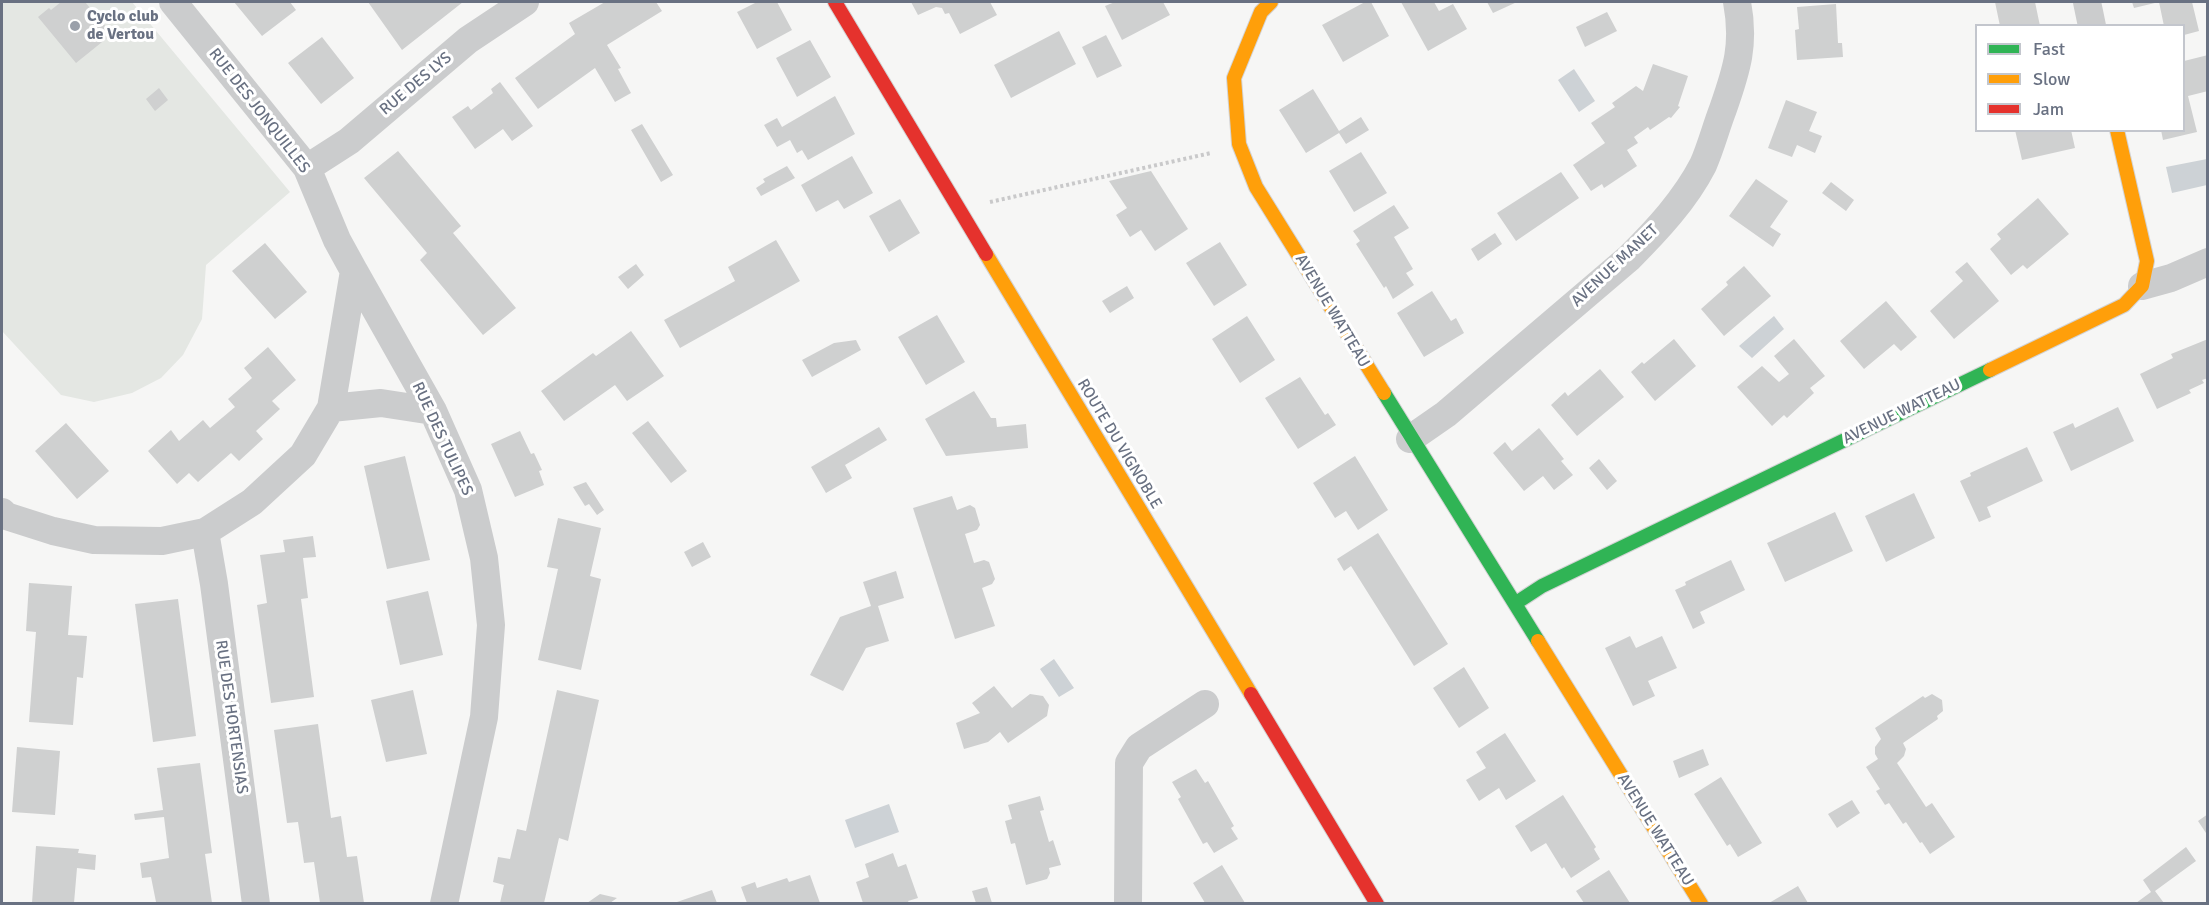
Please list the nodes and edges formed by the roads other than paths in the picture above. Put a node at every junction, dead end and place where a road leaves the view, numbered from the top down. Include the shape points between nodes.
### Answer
1 (173, 2) edge
2 (525, 2) edge
3 (835, 2) edge
4 (1271, 2) edge
5 (1737, 2) edge
6 (2087, 2) edge
7 (2092, 24) edge
8 (2117, 132) edge
9 (307, 168) junction
10 (2208, 262) edge
11 (354, 271) junction
12 (2142, 286) junction
13 (331, 408) junction
14 (433, 411) junction
15 (1410, 439) junction
16 (3, 520) edge
17 (205, 532) junction
18 (1515, 603) junction
19 (1205, 704) dead end
20 (256, 903) edge
21 (444, 903) edge
22 (1128, 903) edge
23 (1377, 903) edge
24 (1701, 903) edge

1 - 9 street, RUE DES JONQUILLES
2 - 9 street, RUE DES LYS via 468,40 349,141
3 - 23 street, ROUTE DU VIGNOBLE
4 - 15 street, AVENUE WATTEAU via 1261,12 1233,78 1239,144 1256,186
5 - 15 street, AVENUE MANET via 1740,52 1734,78 1703,164 1685,193 1629,258 1446,414
6 - 7 street
8 - 12 street via 2147,261
9 - 11 street, RUE DES JONQUILLES
10 - 12 street
11 - 13 street
11 - 14 street, RUE DES TULIPES
12 - 18 street, AVENUE WATTEAU via 2124,305 1542,586
13 - 14 street via 381,403
13 - 17 street via 303,455 252,502
14 - 21 street, RUE DES TULIPES via 468,490 484,558 491,626 484,717
15 - 18 street, AVENUE WATTEAU
16 - 17 street via 94,540 162,541
17 - 20 street, RUE DES HORTENSIAS
18 - 24 street, AVENUE WATTEAU
19 - 22 street via 1139,747 1129,763

